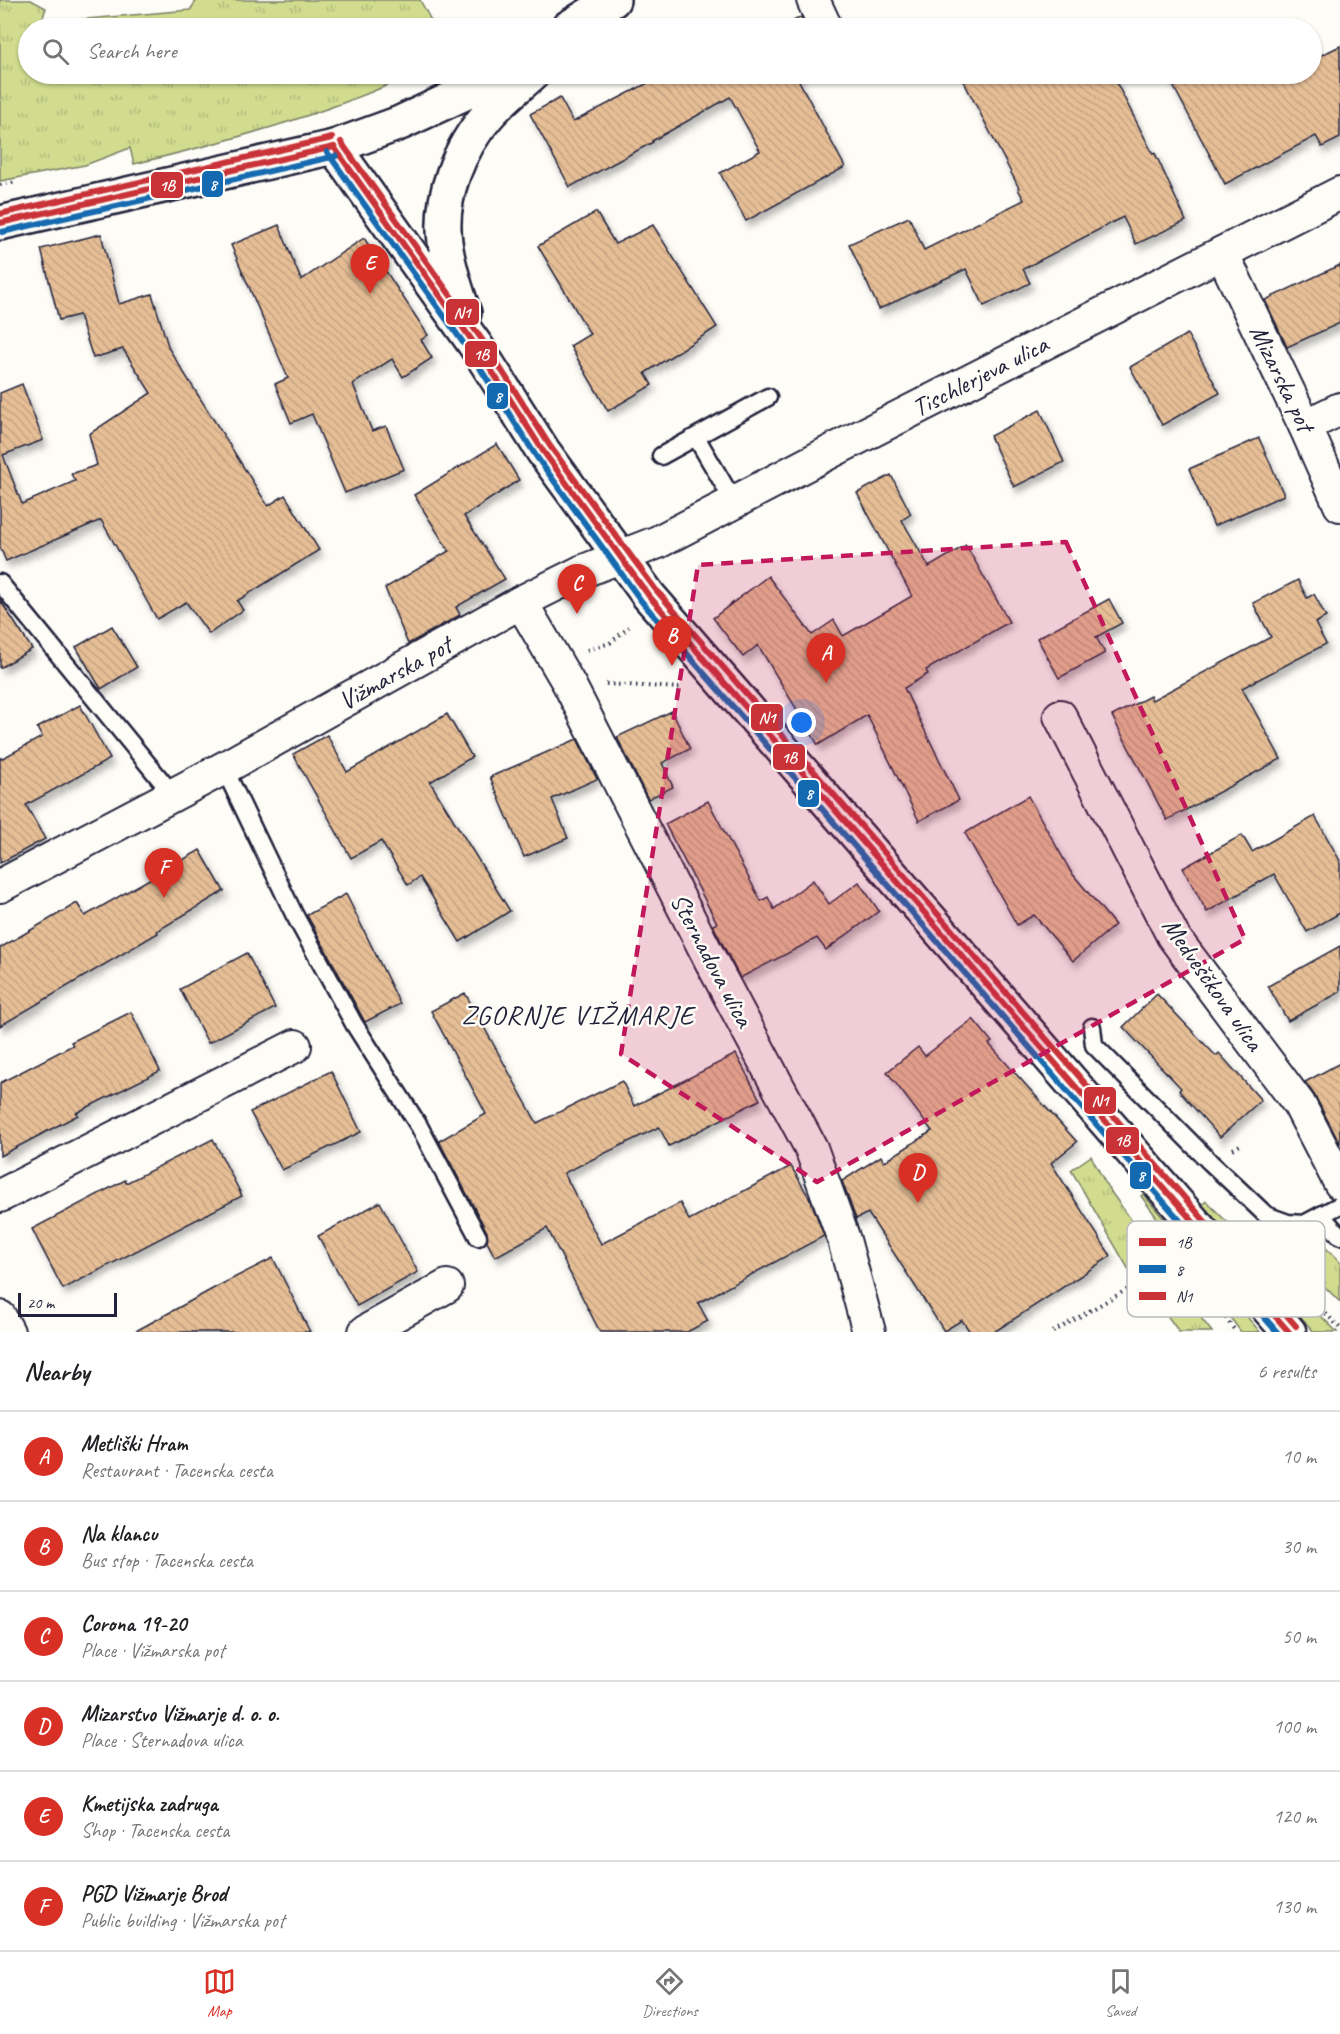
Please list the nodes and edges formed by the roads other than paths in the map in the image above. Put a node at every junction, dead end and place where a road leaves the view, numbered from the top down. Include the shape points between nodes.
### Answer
1 (614, 0) edge
2 (813, 0) edge
3 (584, 18) edge
4 (593, 18) edge
5 (821, 18) edge
6 (481, 84) edge
7 (521, 84) edge
8 (334, 147) junction
9 (1340, 193) edge
10 (0, 223) edge
11 (1222, 253) junction
12 (476, 346) junction
13 (768, 397) dead end
14 (1340, 409) edge
15 (1305, 426) junction
16 (696, 437) junction
17 (661, 456) dead end
18 (734, 501) junction
19 (1340, 505) edge
20 (620, 558) junction
21 (0, 583) edge
22 (521, 602) junction
23 (1060, 716) dead end
24 (224, 768) junction
25 (173, 795) junction
26 (0, 886) edge
27 (1092, 1027) dead end
28 (295, 1046) dead end
29 (1340, 1183) edge
30 (0, 1196) edge
31 (1340, 1204) edge
32 (1321, 1215) junction
33 (1192, 1221) edge
34 (1282, 1221) edge
35 (1310, 1221) edge
36 (1340, 1236) edge
37 (478, 1237) dead end
38 (447, 1286) dead end
39 (0, 1317) edge
40 (1276, 1317) edge
41 (8, 1332) edge
42 (365, 1332) edge
43 (869, 1332) edge
44 (1289, 1332) edge

1 - 3 main road
1 - 4 main road
2 - 5 street
6 - 8 main road via 400,123
7 - 12 main road via 488,115 469,142 453,174 445,204 445,241 456,289
8 - 10 main road
8 - 12 main road
9 - 11 street, Tischlerjeva ulica
11 - 15 street, Mizarska pot
11 - 18 street, Tischlerjeva ulica
12 - 20 main road via 543,451
13 - 16 lane
14 - 15 street
15 - 19 street, Mizarska pot
16 - 17 lane
16 - 18 lane
18 - 20 street, Tischlerjeva ulica
20 - 22 street, Vižmarska pot via 581,572
20 - 33 main road
21 - 25 lane
22 - 24 street, Vižmarska pot
22 - 43 street, Sternadova ulica via 562,671 811,1148 844,1240
23 - 29 street, Medveščkova ulica via 1173,936 1299,1104
24 - 25 street, Vižmarska pot
24 - 37 lane via 294,914 354,1024 419,1126
25 - 26 street, Vižmarska pot
27 - 34 lane via 1094,1045 1266,1215
28 - 30 street
31 - 32 lane
32 - 35 lane
32 - 36 lane
38 - 42 street
39 - 41 street
40 - 44 main road

